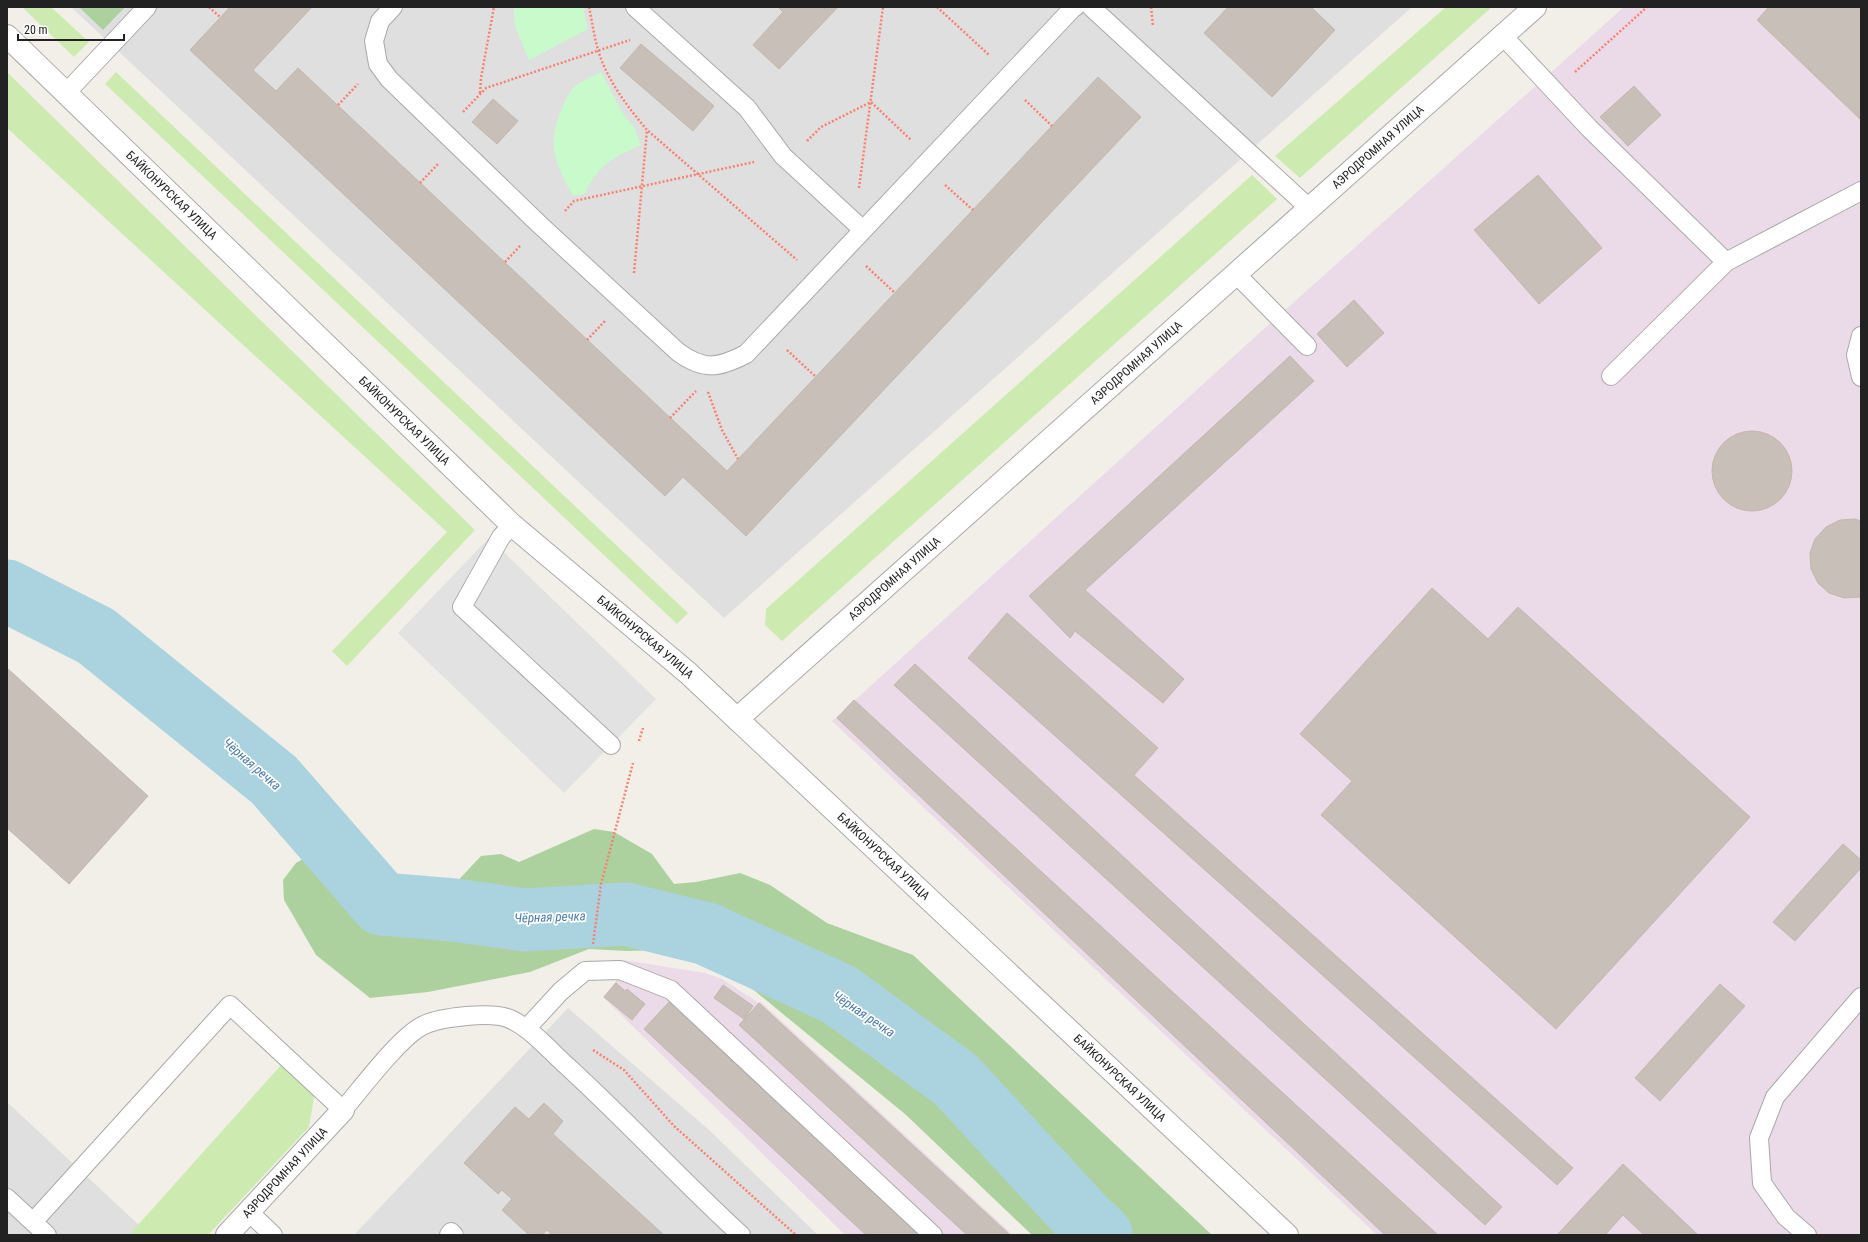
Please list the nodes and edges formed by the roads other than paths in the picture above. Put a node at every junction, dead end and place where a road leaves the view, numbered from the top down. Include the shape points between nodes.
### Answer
1 (147, 7) edge
2 (393, 7) edge
3 (635, 7) edge
4 (1075, 7) edge
5 (1091, 7) edge
6 (1535, 7) edge
7 (7, 36) edge
8 (1502, 36) junction
9 (66, 93) junction
10 (1861, 191) edge
11 (1309, 208) junction
12 (862, 229) junction
13 (1726, 262) junction
14 (1236, 274) junction
15 (1861, 336) edge
16 (1307, 346) dead end
17 (1611, 376) dead end
18 (1861, 377) edge
19 (512, 525) junction
20 (737, 719) junction
21 (611, 744) dead end
22 (1861, 997) edge
23 (526, 1029) junction
24 (343, 1110) junction
25 (7, 1198) edge
26 (249, 1212) junction
27 (33, 1222) junction
28 (46, 1235) edge
29 (227, 1235) edge
30 (274, 1235) edge
31 (449, 1235) edge
32 (454, 1235) edge
33 (741, 1235) edge
34 (933, 1235) edge
35 (1288, 1235) edge
36 (1807, 1235) edge

1 - 9 lane
2 - 12 lane via 380,21 374,42 378,64 389,79 622,301 706,374 746,354
3 - 12 lane via 747,108 783,156
4 - 12 lane
5 - 11 lane
6 - 8 street, АЭРОДРОМНАЯ УЛИЦА
7 - 9 street, БАЙКОНУРСКАЯ УЛИЦА
8 - 11 street, АЭРОДРОМНАЯ УЛИЦА
8 - 13 lane via 1588,128
9 - 19 street, БАЙКОНУРСКАЯ УЛИЦА
10 - 13 lane
11 - 14 street, АЭРОДРОМНАЯ УЛИЦА
13 - 17 lane
14 - 16 lane
14 - 20 street, АЭРОДРОМНАЯ УЛИЦА
15 - 18 lane via 1856,355
19 - 20 street, БАЙКОНУРСКАЯ УЛИЦА via 688,673
19 - 21 lane via 501,537 462,606
20 - 35 street, БАЙКОНУРСКАЯ УЛИЦА
22 - 36 lane via 1775,1097 1759,1138 1762,1183 1786,1217
23 - 24 lane via 509,1018 490,1015 447,1018 423,1025 402,1042
23 - 33 lane
23 - 34 lane via 561,991 585,971 620,970 671,990
24 - 26 street, АЭРОДРОМНАЯ УЛИЦА
24 - 27 lane via 230,1005
25 - 27 lane
26 - 29 street, АЭРОДРОМНАЯ УЛИЦА
26 - 30 lane
27 - 28 lane
31 - 32 lane via 451,1232

